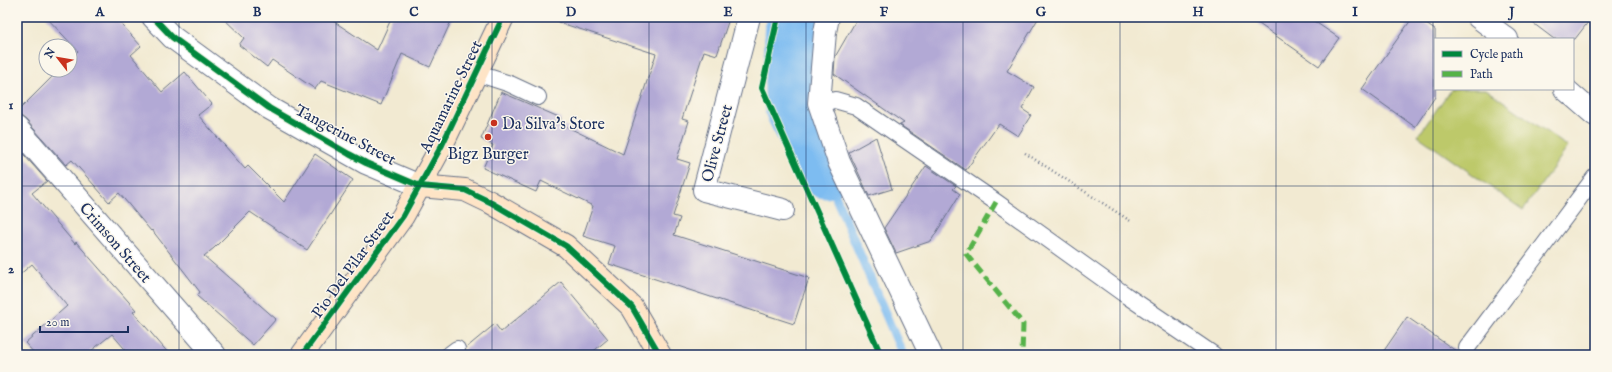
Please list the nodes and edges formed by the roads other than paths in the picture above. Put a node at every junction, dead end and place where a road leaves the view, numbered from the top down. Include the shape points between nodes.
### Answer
1 (153, 17) edge
2 (503, 17) edge
3 (749, 17) edge
4 (828, 17) edge
5 (1478, 17) edge
6 (1506, 38) edge
7 (476, 73) junction
8 (1566, 90) edge
9 (538, 97) dead end
10 (819, 103) junction
11 (1595, 115) edge
12 (17, 128) edge
13 (1595, 177) edge
14 (420, 186) junction
15 (783, 210) dead end
16 (1467, 348) dead end
17 (215, 355) edge
18 (302, 355) edge
19 (660, 355) edge
20 (931, 355) edge
21 (1214, 355) edge

1 - 14 street, Tangerine Street via 172,37 269,108 366,164
2 - 7 street, Aquamarine Street
3 - 15 street, Olive Street via 704,190
4 - 10 street
5 - 6 street
7 - 9 lane via 510,84
7 - 14 street, Aquamarine Street
8 - 11 street
10 - 20 street via 839,162
10 - 21 lane via 835,100 856,106
12 - 17 street, Crimson Street
13 - 16 lane
14 - 18 street, Pio Del Pilar Street via 403,216
14 - 19 street, Tangerine Street via 465,190 566,246 632,307

